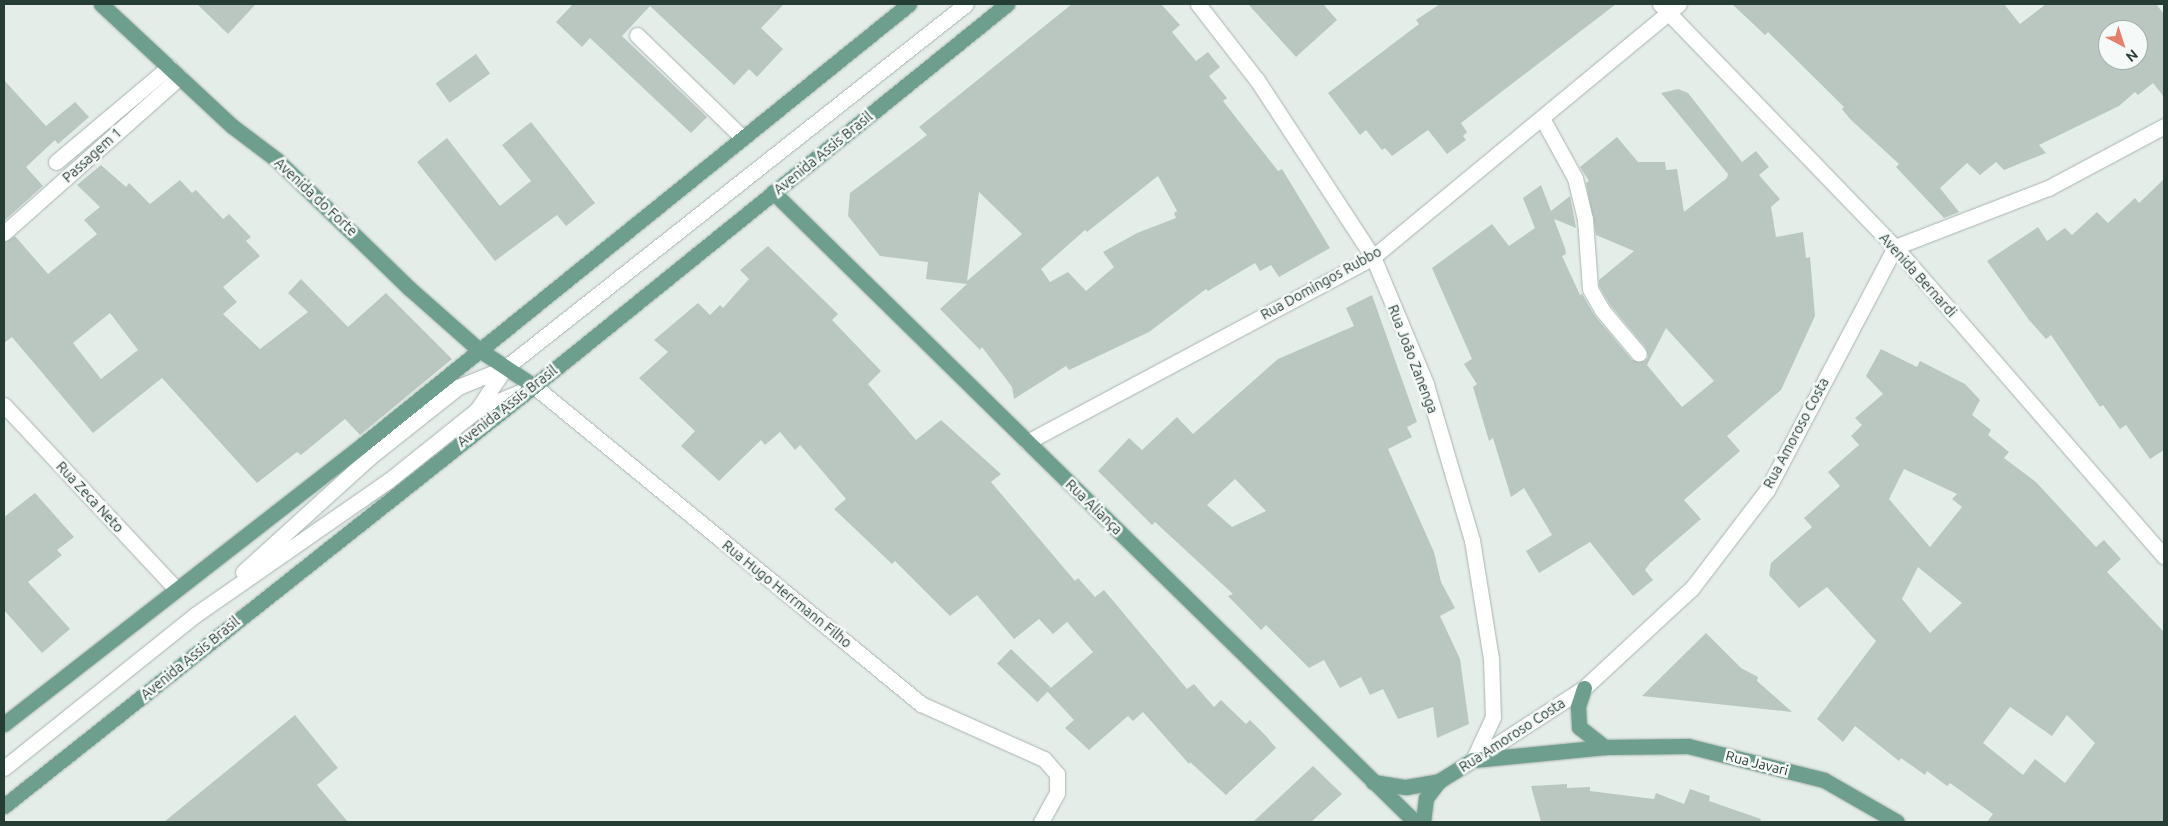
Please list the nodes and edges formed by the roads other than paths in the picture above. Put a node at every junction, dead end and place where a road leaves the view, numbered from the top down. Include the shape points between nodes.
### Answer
1 (101, 4) edge
2 (909, 4) edge
3 (966, 4) edge
4 (1007, 4) edge
5 (1198, 4) edge
6 (1669, 7) edge
7 (637, 35) dead end
8 (175, 72) junction
9 (1542, 118) junction
10 (2164, 126) edge
11 (742, 137) junction
12 (56, 162) dead end
13 (773, 192) junction
14 (4, 233) edge
15 (1895, 247) junction
16 (1373, 258) junction
17 (478, 349) junction
18 (1639, 354) dead end
19 (505, 368) junction
20 (458, 386) junction
21 (534, 386) junction
22 (4, 405) edge
23 (477, 410) junction
24 (1027, 442) junction
25 (2164, 556) edge
26 (176, 589) junction
27 (196, 616) junction
28 (1584, 688) junction
29 (4, 724) edge
30 (1605, 747) junction
31 (1473, 760) junction
32 (4, 768) edge
33 (1373, 782) junction
34 (1439, 782) junction
35 (4, 806) edge
36 (1041, 822) edge
37 (1415, 822) edge
38 (1422, 822) edge
39 (1897, 822) edge

1 - 8 main road, Avenida do Forte
2 - 11 main road
3 - 19 street
4 - 13 main road, Avenida Assis Brasil
5 - 16 street, Rua João Zanenga via 1257,80
6 - 9 street, Rua Domingos Rubbo
6 - 15 street, Avenida Bernardi
7 - 11 street
8 - 12 street
8 - 14 street, Passagem 1
8 - 17 main road, Avenida do Forte via 232,126 277,160 409,288
9 - 16 street, Rua Domingos Rubbo
9 - 18 street via 1575,178 1586,219 1590,288 1602,310
10 - 15 street via 2048,188
11 - 17 main road
13 - 21 main road, Avenida Assis Brasil
13 - 24 main road, Rua Aliança
15 - 25 street, Avenida Bernardi
15 - 28 street, Rua Amoroso Costa via 1767,490 1692,588
16 - 24 street, Rua Domingos Rubbo
16 - 31 street, Rua João Zanenga via 1426,384 1472,540 1491,658 1493,718
17 - 19 main road, Avenida do Forte
17 - 20 street
17 - 26 main road via 361,446
19 - 20 street
19 - 21 main road, Avenida do Forte
19 - 23 street
20 - 27 street via 370,457
21 - 23 street
21 - 35 main road, Avenida Assis Brasil
21 - 36 street, Rua Hugo Herrmann Filho via 921,704 1044,759 1057,774 1057,793
22 - 26 street, Rua Zeca Neto
23 - 27 street via 388,481
24 - 33 main road, Rua Aliança
26 - 29 main road
27 - 32 street
28 - 30 main road via 1578,707 1579,726
28 - 31 street, Rua Amoroso Costa
30 - 31 main road, Rua Javari
30 - 39 main road, Rua Javari via 1688,746 1824,780
31 - 34 main road, Rua Amoroso Costa
33 - 34 main road, Rua Amoroso Costa via 1406,787
33 - 37 main road, Rua Aliança
34 - 38 main road, Rua Amoroso Costa via 1426,798

